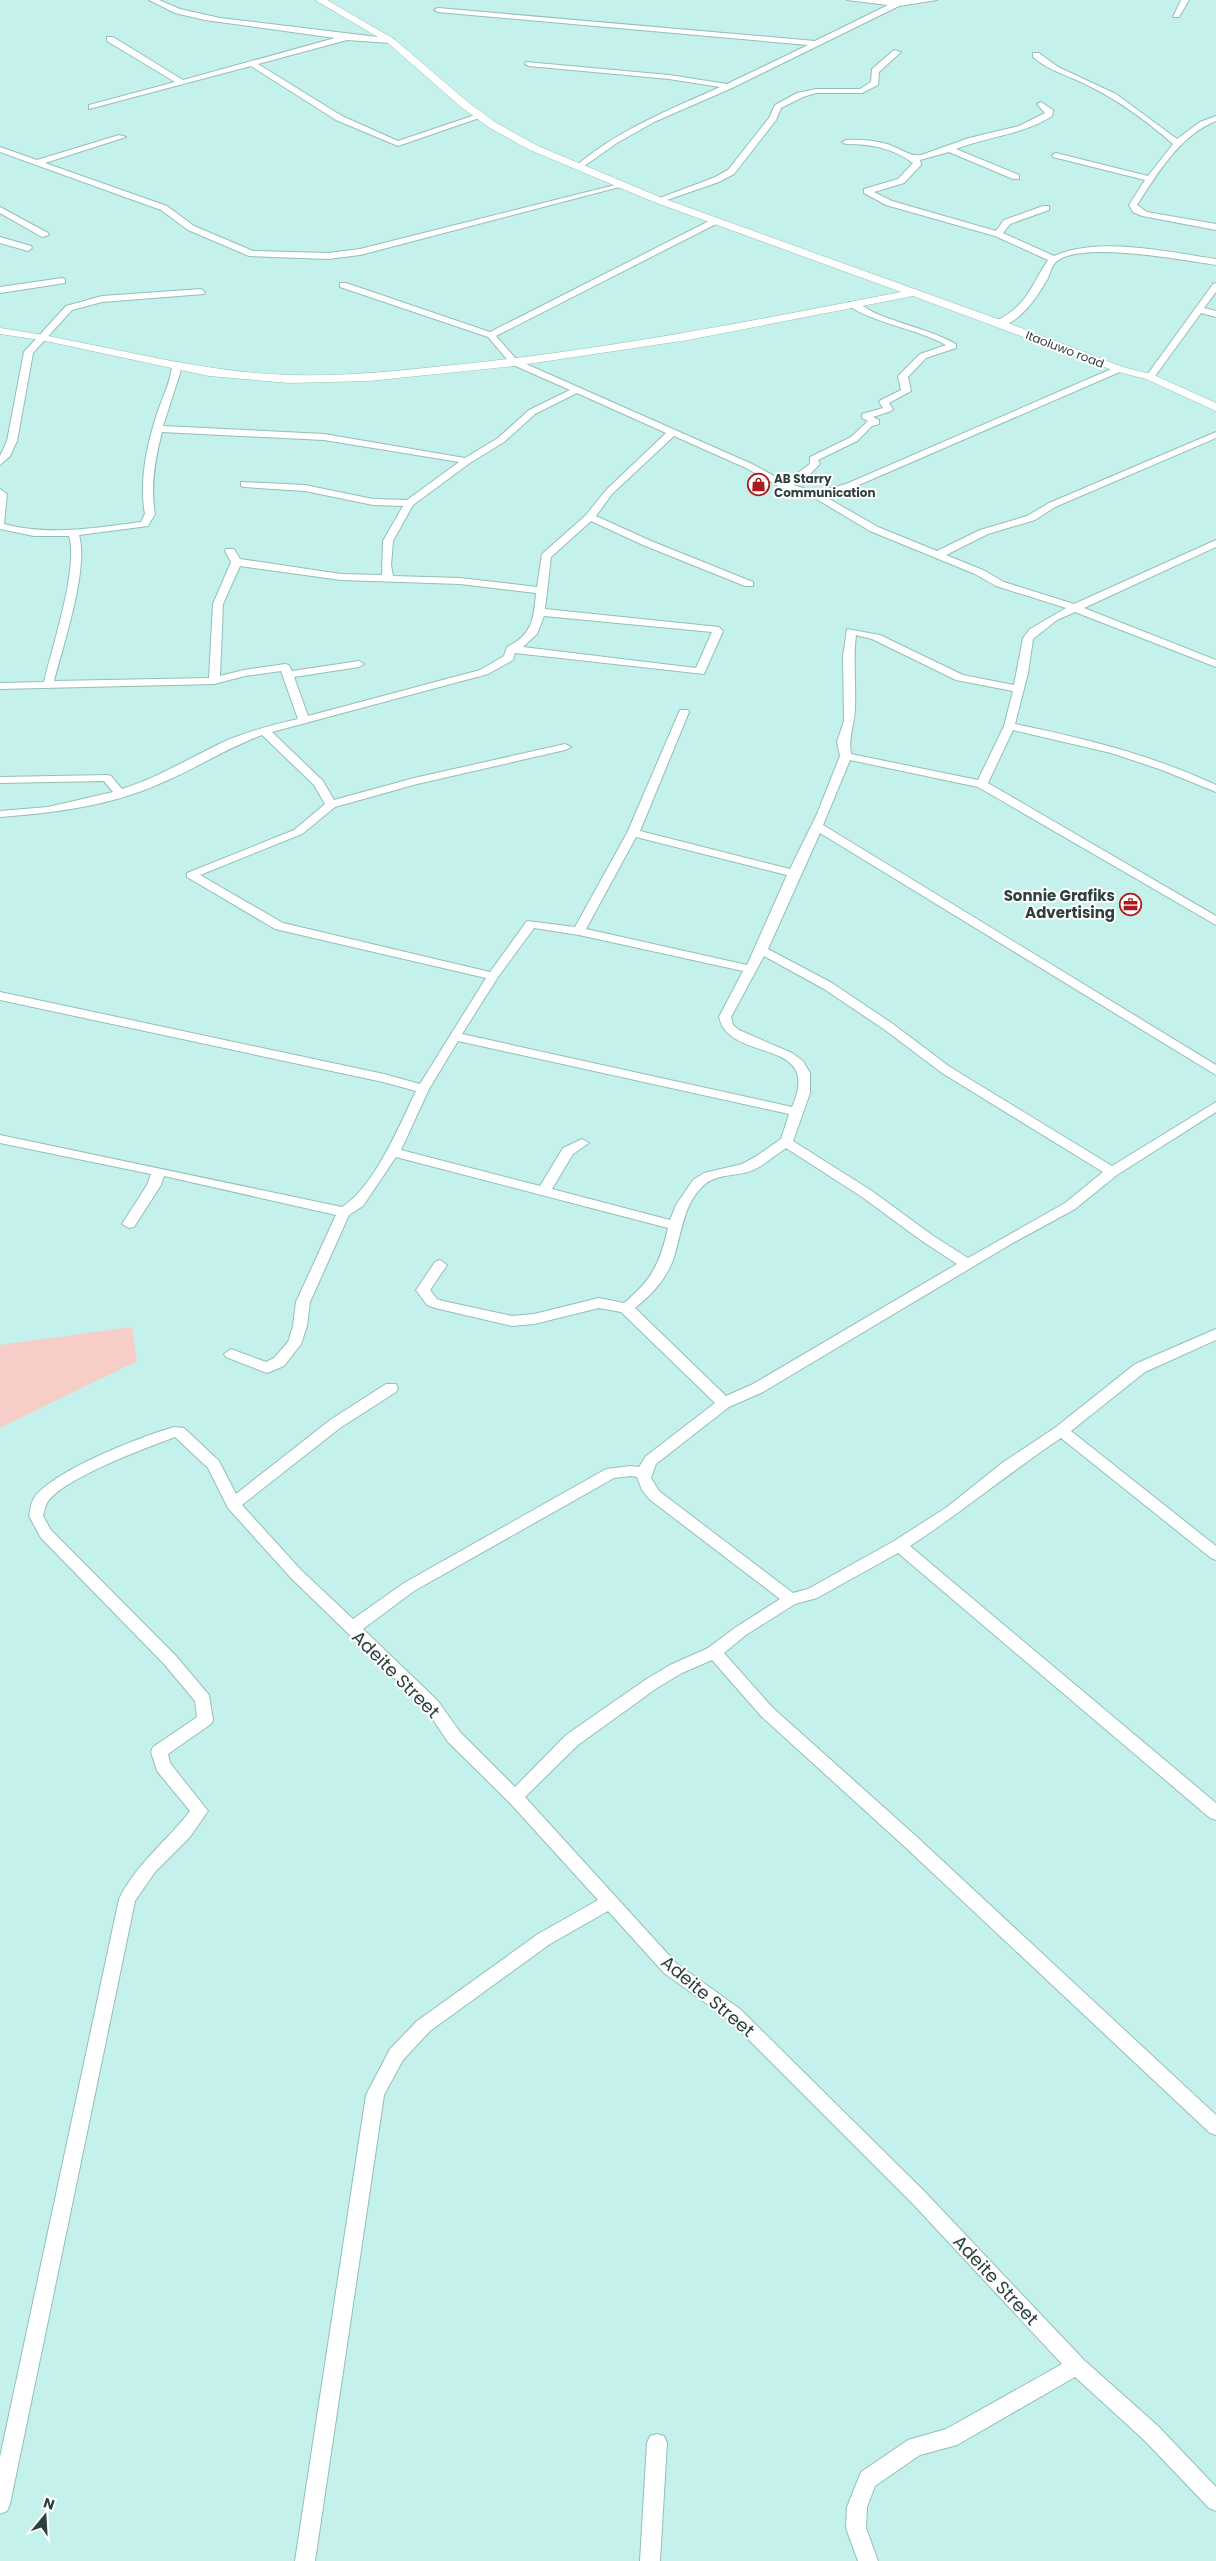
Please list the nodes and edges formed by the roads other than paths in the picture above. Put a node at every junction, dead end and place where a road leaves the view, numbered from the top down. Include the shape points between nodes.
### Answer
1 (153, 0) edge
2 (320, 0) edge
3 (851, 0) edge
4 (933, 0) edge
5 (1185, 0) edge
6 (899, 2) edge
7 (438, 10) dead end
8 (1176, 15) dead end
9 (344, 38) junction
10 (110, 39) dead end
11 (391, 42) junction
12 (815, 43) junction
13 (897, 52) dead end
14 (1036, 55) dead end
15 (254, 64) junction
16 (529, 64) dead end
17 (181, 82) junction
18 (728, 86) junction
19 (1040, 104) dead end
20 (92, 107) dead end
21 (481, 116) junction
22 (1216, 118) edge
23 (122, 137) dead end
24 (846, 142) dead end
25 (1178, 144) junction
26 (0, 149) edge
27 (950, 149) junction
28 (1056, 155) dead end
29 (914, 159) junction
30 (35, 163) junction
31 (580, 167) junction
32 (1016, 177) dead end
33 (1149, 179) junction
34 (623, 185) junction
35 (658, 200) junction
36 (1046, 208) dead end
37 (0, 210) edge
38 (715, 221) junction
39 (1216, 227) edge
40 (998, 234) junction
41 (45, 235) dead end
42 (0, 240) edge
43 (28, 248) dead end
44 (1053, 259) junction
45 (1216, 262) edge
46 (62, 282) dead end
47 (343, 285) dead end
48 (1216, 286) edge
49 (0, 290) edge
50 (201, 292) dead end
51 (912, 293) junction
52 (852, 304) junction
53 (1200, 310) junction
54 (1216, 314) edge
55 (999, 323) junction
56 (0, 331) edge
57 (491, 335) junction
58 (41, 337) junction
59 (514, 362) junction
60 (177, 367) junction
61 (1119, 369) junction
62 (1150, 378) junction
63 (577, 390) junction
64 (1216, 407) edge
65 (159, 428) junction
66 (672, 433) junction
67 (1216, 435) edge
68 (467, 461) junction
69 (0, 462) edge
70 (244, 484) dead end
71 (785, 486) junction
72 (0, 492) edge
73 (816, 495) junction
74 (846, 499) junction
75 (409, 503) junction
76 (590, 517) junction
77 (0, 522) edge
78 (0, 526) edge
79 (73, 532) junction
80 (1216, 543) edge
81 (230, 551) dead end
82 (939, 554) junction
83 (236, 562) junction
84 (388, 578) junction
85 (749, 584) dead end
86 (542, 591) junction
87 (1075, 608) junction
88 (539, 612) junction
89 (511, 649) junction
90 (359, 664) dead end
91 (1216, 664) edge
92 (289, 676) junction
93 (214, 681) junction
94 (0, 686) edge
95 (48, 686) junction
96 (1019, 689) junction
97 (684, 712) dead end
98 (304, 719) junction
99 (1009, 726) junction
100 (264, 731) junction
101 (565, 747) dead end
102 (846, 756) junction
103 (0, 780) edge
104 (982, 784) junction
105 (1216, 790) edge
106 (120, 794) junction
107 (331, 805) junction
108 (0, 814) edge
109 (817, 826) junction
110 (634, 833) junction
111 (794, 873) junction
112 (1216, 921) edge
113 (579, 931) junction
114 (761, 950) junction
115 (749, 969) junction
116 (493, 976) junction
117 (0, 996) edge
118 (454, 1036) junction
119 (1216, 1071) edge
120 (423, 1089) junction
121 (1216, 1106) edge
122 (796, 1112) junction
123 (0, 1139) edge
124 (785, 1142) junction
125 (582, 1143) dead end
126 (393, 1152) junction
127 (159, 1171) junction
128 (1112, 1172) junction
129 (543, 1192) junction
130 (344, 1212) junction
131 (130, 1224) dead end
132 (674, 1225) junction
133 (968, 1264) junction
134 (440, 1265) dead end
135 (626, 1308) junction
136 (1216, 1334) edge
137 (231, 1354) dead end
138 (391, 1388) dead end
139 (724, 1403) junction
140 (1061, 1431) junction
141 (643, 1473) junction
142 (233, 1504) junction
143 (899, 1545) junction
144 (1216, 1554) edge
145 (791, 1598) junction
146 (351, 1629) junction
147 (714, 1652) junction
148 (515, 1797) junction
149 (1216, 1813) edge
150 (611, 1901) junction
151 (1216, 2127) edge
152 (1077, 2366) junction
153 (657, 2443) dead end
154 (1216, 2501) edge
155 (0, 2504) edge
156 (305, 2561) edge
157 (650, 2561) edge
158 (868, 2561) edge

1 - 9 street via 162,6 222,21
2 - 11 street, Itaoluwo road
3 - 6 street
4 - 6 street
5 - 8 street
6 - 12 street
7 - 12 street
9 - 11 street
9 - 15 street
10 - 17 street
11 - 21 street, Itaoluwo road
12 - 18 street
13 - 35 street via 875,71 875,84 862,91 816,91 800,95 778,107 773,118 730,172
14 - 25 street via 1050,68 1090,83 1149,119
15 - 17 street
15 - 21 street via 339,118 398,144
16 - 18 street
17 - 20 street
18 - 31 street via 631,129
19 - 27 street via 1049,110 1049,114 1034,124
21 - 31 street, Itaoluwo road via 534,148
22 - 25 street via 1193,129
23 - 30 street
24 - 29 street via 874,142 905,152
25 - 33 street
26 - 30 street
27 - 29 street
27 - 32 street
28 - 33 street
29 - 40 street via 918,163 901,181 867,191 890,203
30 - 34 street via 164,208 191,228 243,251 258,254 328,256 360,252
31 - 34 street, Itaoluwo road
33 - 39 street via 1133,206 1136,210
34 - 35 street, Itaoluwo road
35 - 38 street, Itaoluwo road
36 - 40 street via 1007,222
37 - 41 street
38 - 51 street, Itaoluwo road
38 - 57 street
40 - 44 street
42 - 43 street
44 - 45 street via 1065,254 1123,250
44 - 55 street via 1026,306 1018,314
46 - 49 street
47 - 57 street
48 - 53 street
50 - 58 street via 119,297 76,304
51 - 52 street
51 - 55 street, Itaoluwo road
52 - 59 street via 688,337
52 - 71 street via 953,346 923,356 903,376 906,391 884,402 888,408 865,416 876,422 869,424 854,439 813,459 815,464 812,467
53 - 54 street
53 - 62 street
55 - 61 street, Itaoluwo road
56 - 58 street
57 - 59 street
58 - 60 street
58 - 69 street via 29,352 12,440
59 - 60 street via 411,374 316,379 252,376
59 - 63 street
60 - 65 street
61 - 62 street, Itaoluwo road
61 - 74 street
62 - 64 street, Itaoluwo road
63 - 66 street
63 - 68 street via 532,412 501,440
65 - 68 street via 324,437
65 - 79 street via 150,460 150,514 144,524
66 - 71 street via 749,466
66 - 76 street via 609,492
67 - 82 street via 1052,505 1031,518 984,532
68 - 75 street
70 - 75 street via 305,488 373,502
71 - 73 street
72 - 77 street
73 - 74 street
73 - 74 street
74 - 82 street via 874,529
75 - 84 street via 396,532 388,541
76 - 85 street
76 - 86 street via 546,556
78 - 79 street via 25,532
79 - 95 street via 77,566
80 - 87 street
81 - 83 street
82 - 87 street via 1000,584
83 - 84 street via 341,577
83 - 93 street via 218,604
84 - 86 street via 460,581
86 - 88 street
87 - 91 street
87 - 96 street via 1043,624 1028,638
88 - 89 street via 526,642
88 - 89 street via 718,631 700,672
89 - 98 street via 509,658 484,672
90 - 92 street
92 - 93 street via 285,667
92 - 98 street
93 - 95 street
94 - 95 street
96 - 99 street
96 - 102 street via 960,678 876,638 851,631 849,713 842,742
97 - 110 street
98 - 100 street
99 - 104 street
99 - 105 street via 1074,738 1152,760
100 - 106 street via 226,745 154,782
100 - 107 street via 319,783
101 - 107 street via 414,781
102 - 104 street
102 - 109 street
103 - 106 street via 107,778
104 - 112 street
106 - 108 street via 48,810
107 - 116 street via 298,832 191,875 279,926
109 - 111 street
109 - 119 street
110 - 111 street
110 - 113 street
111 - 114 street
113 - 115 street
113 - 116 street via 531,924
114 - 115 street
114 - 128 street via 828,986 946,1070
115 - 122 street via 724,1024 743,1037 772,1048 804,1071 806,1094
116 - 118 street
117 - 120 street
118 - 120 street
118 - 122 street
120 - 126 street
121 - 128 street
122 - 124 street
123 - 127 street
124 - 132 street via 746,1168 711,1175 700,1182 680,1208
124 - 133 street
125 - 129 street via 568,1151
126 - 129 street
126 - 130 street via 363,1198
127 - 130 street
127 - 131 street
128 - 133 street via 1070,1206
129 - 132 street
130 - 137 street via 303,1302 297,1335 284,1358 267,1368
132 - 135 street via 668,1253 654,1283
133 - 139 street via 758,1388
134 - 135 street via 423,1290 432,1302 469,1313 521,1322 599,1303
135 - 139 street
136 - 140 street via 1140,1368
138 - 142 street via 335,1424
139 - 141 street via 661,1451
140 - 143 street via 1007,1467 952,1511
140 - 144 street
141 - 145 street via 643,1480 654,1495
141 - 146 street via 631,1470 611,1473 409,1587
142 - 146 street, Adeite Street
142 - 155 street, Adeite Street via 214,1465 180,1432 174,1432 121,1453 56,1485 40,1501 36,1516 46,1534 170,1660 203,1699 205,1720 159,1752 163,1766 200,1811 149,1867 128,1899
143 - 145 street via 812,1594
143 - 149 street
145 - 147 street
146 - 148 street, Adeite Street via 432,1705 454,1737
147 - 148 street via 660,1679 586,1728
147 - 151 street via 767,1712
148 - 150 street, Adeite Street
150 - 152 street, Adeite Street via 670,1968 734,2014 918,2197
150 - 156 street via 536,1944 494,1977 441,2011 408,2039 384,2072 375,2096
152 - 154 street, Adeite Street via 1151,2434
152 - 158 street via 950,2438 916,2447 868,2479 857,2506 856,2528
153 - 157 street

